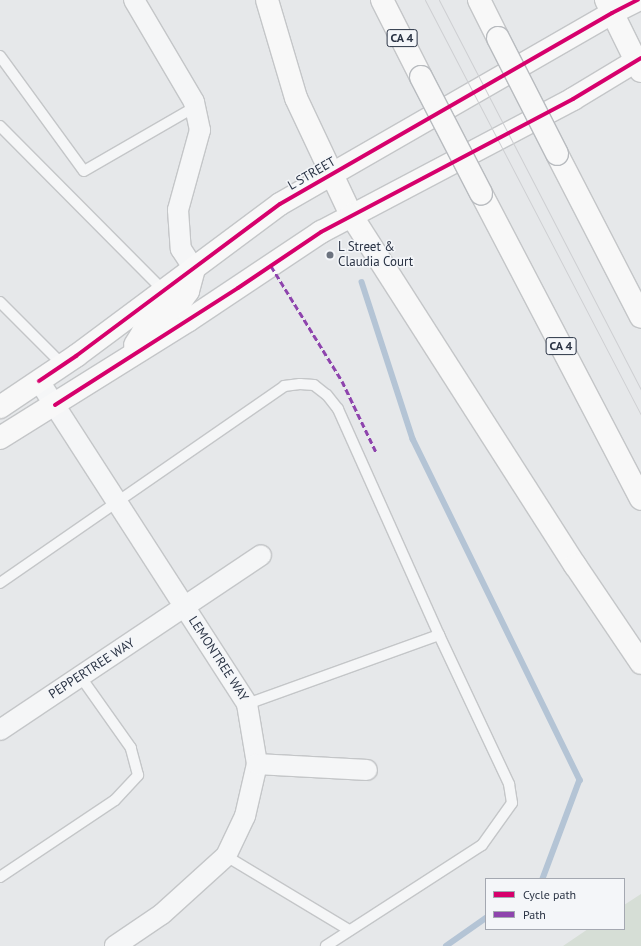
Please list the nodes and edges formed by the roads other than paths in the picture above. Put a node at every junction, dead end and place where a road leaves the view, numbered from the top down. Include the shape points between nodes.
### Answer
1 (134, 0) edge
2 (266, 0) edge
3 (382, 0) edge
4 (479, 0) edge
5 (638, 0) edge
6 (609, 6) edge
7 (0, 56) edge
8 (639, 63) edge
9 (195, 107) junction
10 (0, 126) edge
11 (331, 175) junction
12 (351, 215) junction
13 (194, 269) junction
14 (164, 291) junction
15 (0, 302) edge
16 (641, 317) edge
17 (127, 358) junction
18 (62, 365) junction
19 (39, 381) junction
20 (55, 404) junction
21 (0, 407) edge
22 (0, 438) edge
23 (641, 499) edge
24 (118, 501) junction
25 (261, 555) dead end
26 (0, 583) edge
27 (185, 608) junction
28 (439, 635) junction
29 (641, 662) edge
30 (80, 676) junction
31 (247, 704) junction
32 (0, 730) edge
33 (257, 764) junction
34 (367, 770) dead end
35 (226, 856) junction
36 (0, 878) edge
37 (349, 930) junction
38 (115, 946) edge
39 (326, 946) edge

1 - 9 street
2 - 11 main road via 296,98
3 - 23 main road, CA 4, bridge
4 - 16 main road, bridge
5 - 6 main road, L STREET
6 - 8 main road
6 - 11 main road, L STREET
7 - 9 lane via 84,171
8 - 12 main road
9 - 13 street via 200,130 178,210 181,249
10 - 14 lane
11 - 12 main road
11 - 13 main road, L STREET via 280,204
12 - 17 main road
12 - 29 main road via 571,558
13 - 14 main road, L STREET
13 - 17 main road via 188,291 178,304 143,332
14 - 18 main road, L STREET
15 - 18 lane
17 - 20 main road
18 - 19 main road, L STREET
19 - 20 street, LEMONTREE WAY
19 - 21 main road, L STREET
20 - 22 main road
20 - 24 street, LEMONTREE WAY
24 - 26 lane
24 - 27 street, LEMONTREE WAY
24 - 28 lane via 284,386 314,385 327,395 338,409
25 - 27 street, PEPPERTREE WAY
27 - 30 street, PEPPERTREE WAY
27 - 31 street, LEMONTREE WAY
28 - 31 lane
28 - 37 lane via 509,784 512,803 482,845
30 - 32 street, PEPPERTREE WAY
30 - 36 lane via 131,748 138,775 115,800
31 - 33 street, LEMONTREE WAY
33 - 34 street
33 - 35 street, LEMONTREE WAY via 245,816
35 - 37 lane
35 - 38 street, LEMONTREE WAY via 162,914
37 - 39 lane

